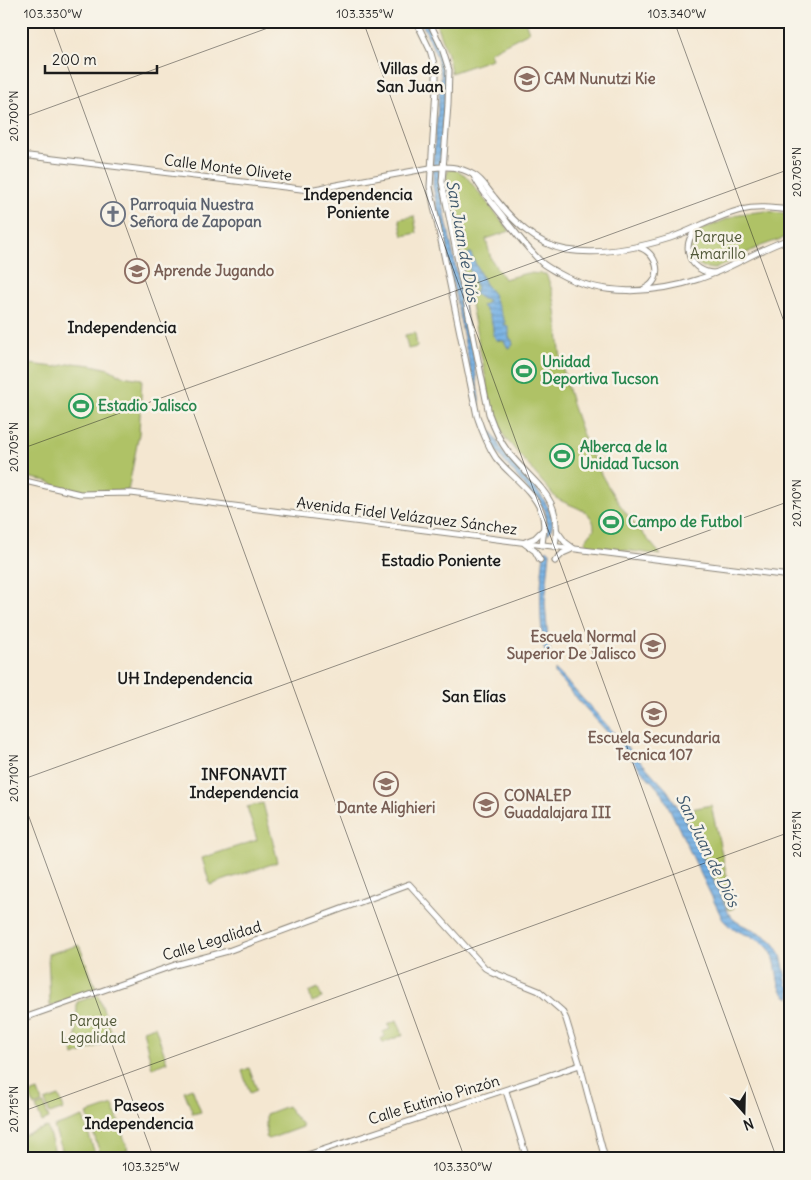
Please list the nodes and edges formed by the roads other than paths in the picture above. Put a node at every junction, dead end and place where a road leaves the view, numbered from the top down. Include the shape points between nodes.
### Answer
1 (416, 21) edge
2 (429, 21) edge
3 (779, 21) edge
4 (790, 22) edge
5 (21, 155) edge
6 (442, 166) junction
7 (431, 168) junction
8 (474, 175) junction
9 (790, 210) edge
10 (513, 219) junction
11 (700, 227) junction
12 (517, 234) junction
13 (790, 239) edge
14 (637, 246) junction
15 (717, 273) junction
16 (638, 290) junction
17 (21, 480) edge
18 (544, 528) junction
19 (557, 531) junction
20 (520, 543) junction
21 (542, 545) junction
22 (555, 547) junction
23 (575, 549) junction
24 (540, 560) dead end
25 (554, 561) dead end
26 (790, 576) edge
27 (21, 1019) edge
28 (580, 1065) junction
29 (506, 1091) junction
30 (295, 1159) edge
31 (527, 1159) edge
32 (606, 1159) edge

1 - 7 street via 436,71
2 - 6 street via 449,70
3 - 4 main road
5 - 7 street, Calle Monte Olivete via 309,190
6 - 7 street, Calle Monte Olivete
6 - 8 street
6 - 19 street via 443,188 492,421 508,453 552,504
7 - 18 street via 430,187 477,416 488,446 541,510
8 - 10 street
8 - 12 street
9 - 11 street via 742,210
10 - 12 street
10 - 14 street via 535,237 561,249 595,251
11 - 14 street
11 - 15 street via 689,239 689,257 702,270
12 - 16 street via 543,264 568,279 608,289
13 - 15 street
14 - 16 street via 651,254 657,268 650,285
15 - 16 street via 674,286
17 - 20 street, Avenida Fidel Velázquez Sánchez via 80,494 131,493
18 - 20 street via 534,538
18 - 21 street
19 - 22 street
19 - 23 street
20 - 21 street, Avenida Fidel Velázquez Sánchez
20 - 24 street via 532,549
21 - 22 street, Avenida Fidel Velázquez Sánchez
22 - 23 street, Avenida Fidel Velázquez Sánchez
23 - 25 street via 562,553
23 - 26 street, Avenida Fidel Velázquez Sánchez
27 - 28 street, Calle Legalidad via 175,965 228,951 409,884 485,968 539,991 556,1004 566,1019
28 - 29 street, Calle Eutimio Pinzón
28 - 32 street
29 - 30 street, Calle Eutimio Pinzón
29 - 31 street

